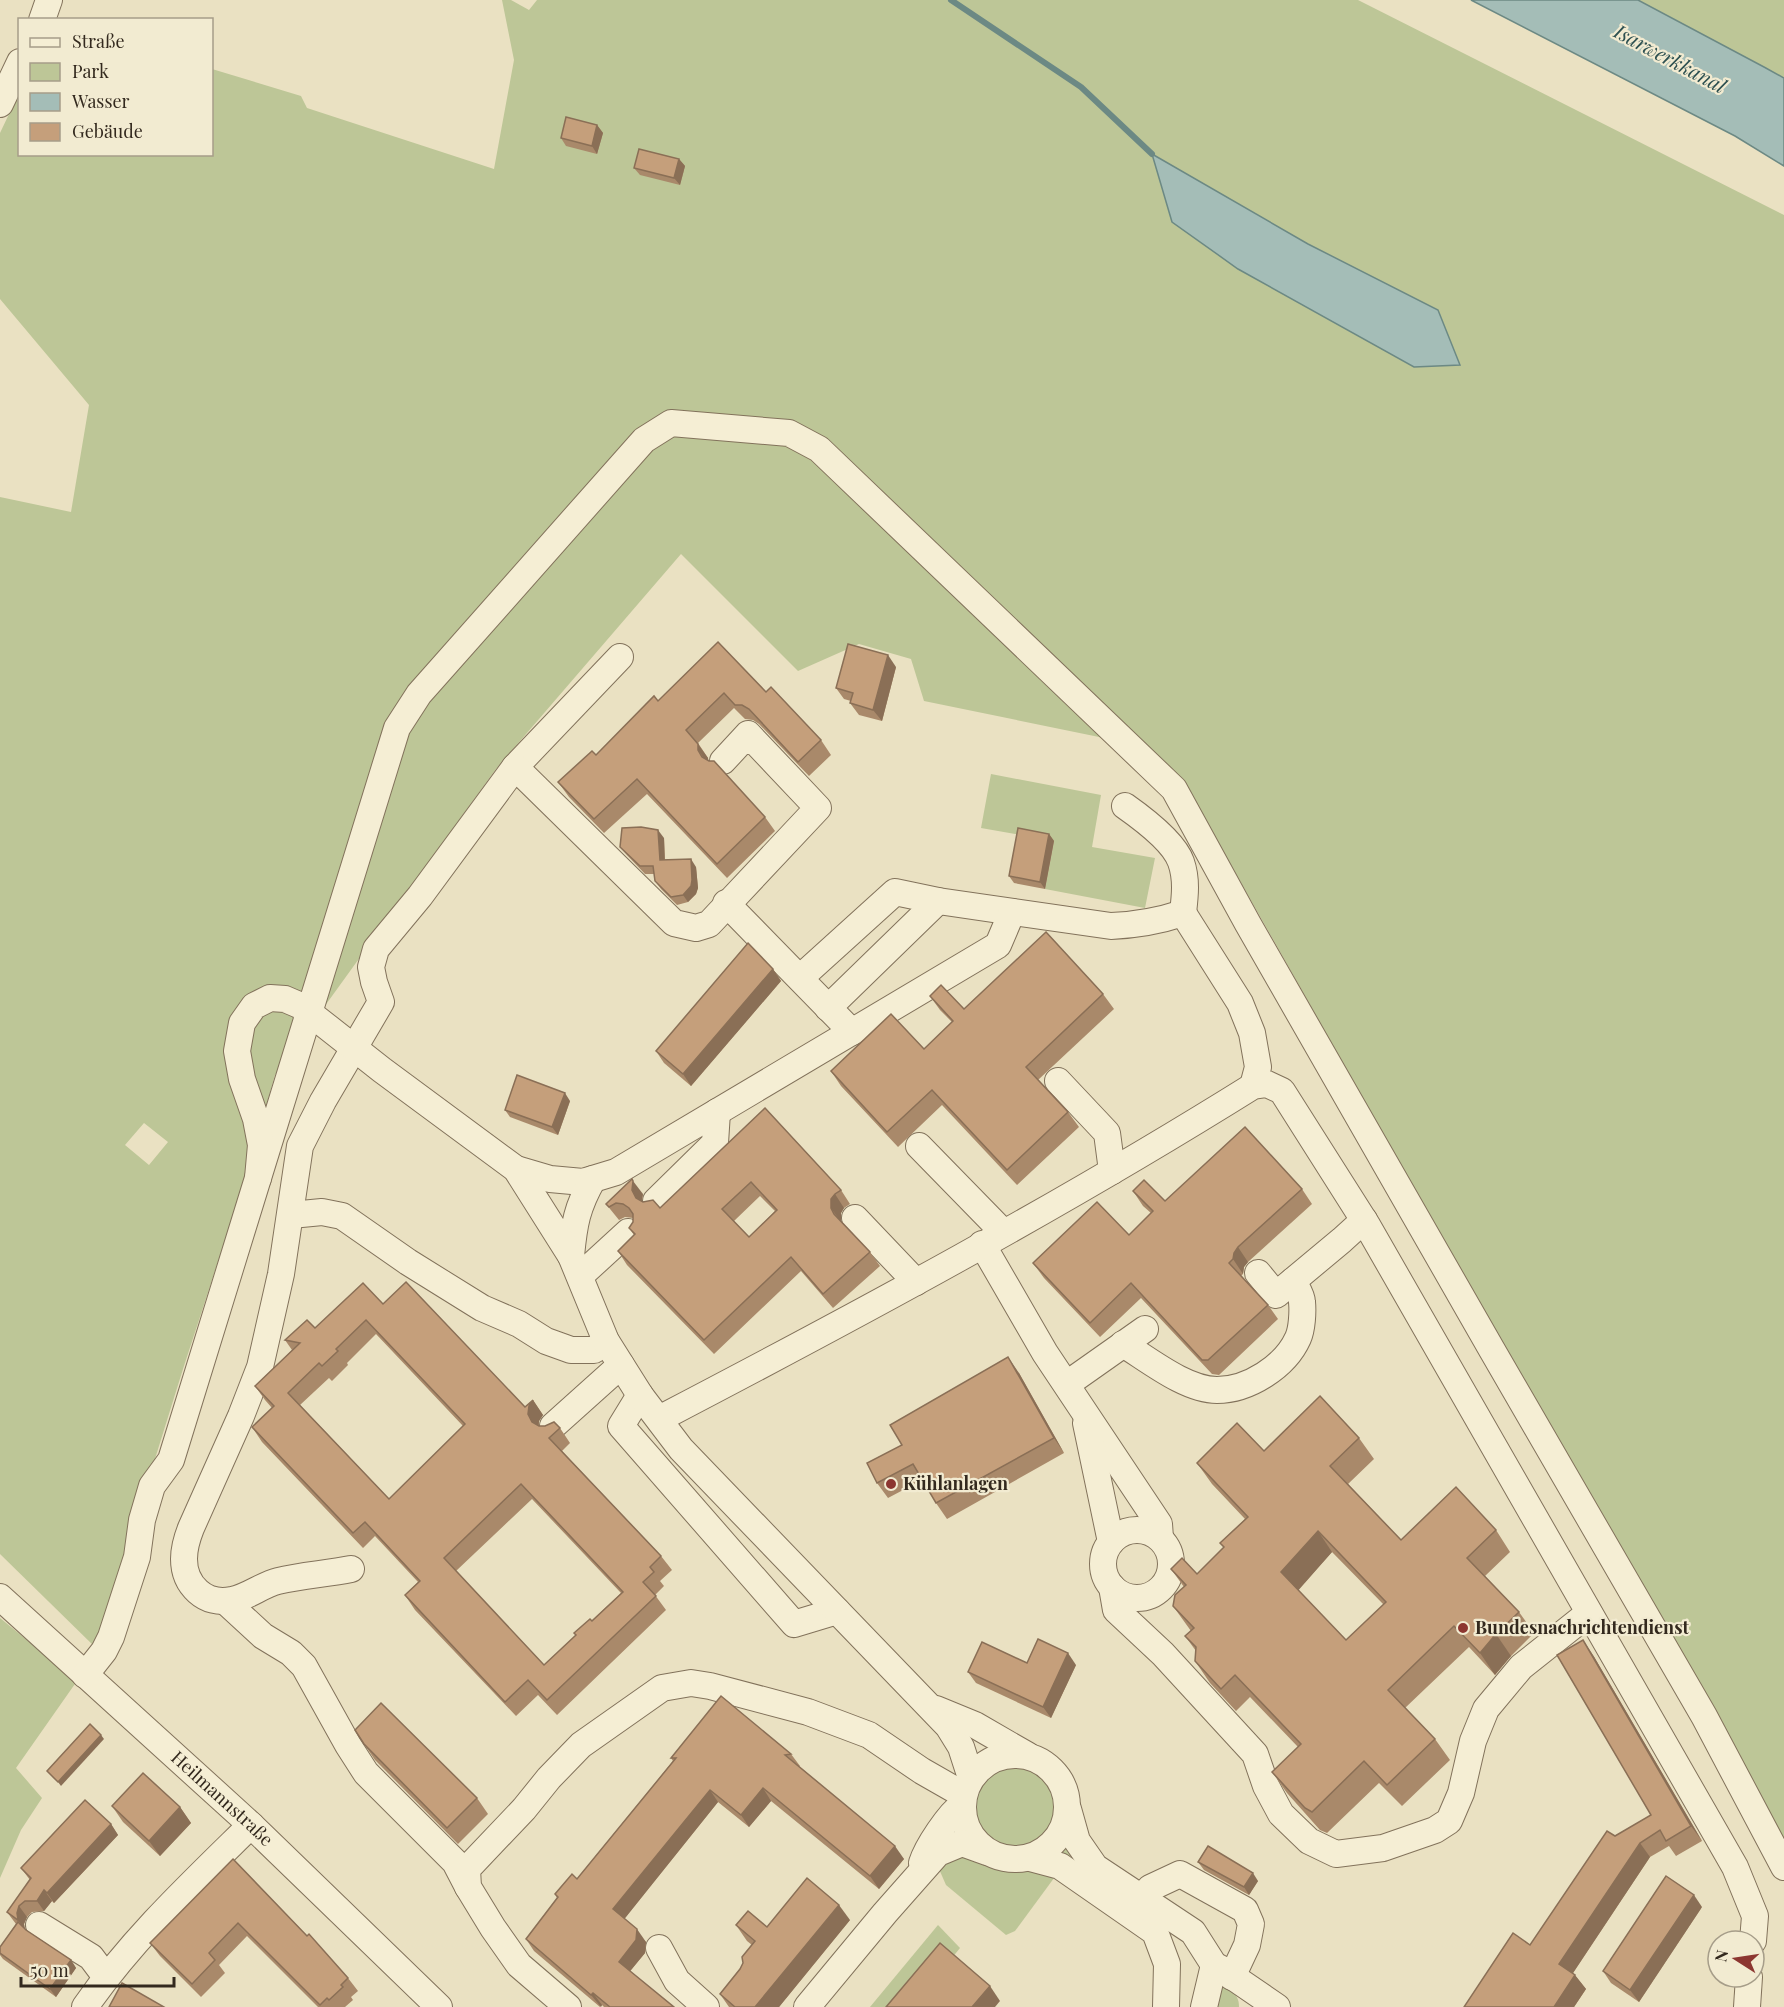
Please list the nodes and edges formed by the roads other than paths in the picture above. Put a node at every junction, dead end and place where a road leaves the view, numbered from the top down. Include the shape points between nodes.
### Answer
1 (49, 0) edge
2 (43, 18) edge
3 (18, 66) edge
4 (0, 104) edge
5 (620, 657) dead end
6 (723, 761) dead end
7 (515, 766) junction
8 (1125, 806) dead end
9 (938, 901) junction
10 (726, 903) junction
11 (1012, 912) junction
12 (1183, 913) junction
13 (800, 978) junction
14 (853, 984) junction
15 (828, 1008) junction
16 (886, 1011) junction
17 (309, 1012) junction
18 (852, 1032) junction
19 (355, 1048) junction
20 (1058, 1081) dead end
21 (1253, 1086) junction
22 (717, 1112) junction
23 (919, 1146) dead end
24 (516, 1169) junction
25 (1112, 1171) junction
26 (258, 1178) junction
27 (592, 1179) junction
28 (656, 1201) edge
29 (291, 1215) junction
30 (855, 1218) dead end
31 (1364, 1220) junction
32 (628, 1232) dead end
33 (993, 1238) junction
34 (576, 1266) junction
35 (1258, 1273) dead end
36 (1293, 1281) junction
37 (916, 1282) junction
38 (1145, 1329) dead end
39 (606, 1341) junction
40 (1123, 1344) junction
41 (621, 1365) junction
42 (1067, 1384) junction
43 (640, 1395) junction
44 (1083, 1408) junction
45 (659, 1419) junction
46 (553, 1426) edge
47 (1160, 1538) junction
48 (1111, 1542) junction
49 (351, 1569) dead end
50 (1112, 1587) junction
51 (1154, 1594) junction
52 (0, 1597) edge
53 (225, 1601) junction
54 (837, 1611) junction
55 (1589, 1613) junction
56 (1163, 1654) junction
57 (85, 1675) junction
58 (929, 1706) junction
59 (1027, 1755) junction
60 (966, 1792) junction
61 (1068, 1809) junction
62 (250, 1825) junction
63 (988, 1852) junction
64 (1029, 1858) junction
65 (1784, 1868) edge
66 (919, 1873) junction
67 (468, 1887) junction
68 (1137, 1907) junction
69 (39, 1925) dead end
70 (1754, 1929) edge
71 (658, 1948) dead end
72 (106, 1977) junction
73 (1748, 1989) edge
74 (1251, 1994) edge
75 (85, 2007) edge
76 (439, 2007) edge
77 (568, 2007) edge
78 (706, 2007) edge
79 (807, 2007) edge
80 (1166, 2007) edge
81 (1204, 2007) edge
82 (1747, 2007) edge

1 - 2 street
3 - 4 street
5 - 7 street
6 - 10 street via 748,734 818,808
7 - 10 street via 674,923 696,928 709,924
7 - 19 street via 376,949 371,967 381,1002
8 - 12 street via 1165,839 1180,861 1185,888
9 - 11 street
9 - 13 street via 895,892
9 - 14 street
10 - 13 street
11 - 12 street via 1111,926 1135,925
11 - 16 street via 998,945
12 - 21 street via 1240,1003 1252,1033 1258,1067
13 - 15 street
14 - 15 street
14 - 16 street
15 - 18 street
16 - 18 street
17 - 19 street
17 - 26 street
17 - 26 street via 285,999 270,998 254,1006 242,1023 237,1051 261,1145
17 - 65 street via 397,728 419,693 636,448 671,423 789,433 819,449 1174,789 1704,1716
18 - 22 street
19 - 24 street via 376,1077
19 - 29 street via 300,1146
20 - 25 street via 1107,1133
21 - 25 street
21 - 31 street via 1268,1084 1282,1091
22 - 27 street via 616,1172
22 - 28 street via 715,1143
23 - 33 street
24 - 27 street via 550,1179
24 - 34 street
25 - 33 street
26 - 57 street via 171,1460 153,1486 141,1520 137,1557 120,1610 104,1651
27 - 34 street via 574,1223
29 - 39 street via 342,1215 482,1308 546,1341 571,1350 594,1350
29 - 53 street via 260,1367 185,1545 187,1578 208,1599
30 - 37 street
31 - 36 street
31 - 55 street
32 - 34 street
33 - 37 street
33 - 42 street via 1045,1353
34 - 39 street
35 - 36 street via 1276,1295
36 - 40 street via 1302,1299 1299,1337 1287,1356 1263,1376 1237,1387 1216,1390 1193,1386
37 - 45 street
38 - 40 street
39 - 41 street
40 - 42 street
41 - 43 street
41 - 46 street
42 - 44 street
43 - 45 street
43 - 54 street via 621,1425 794,1624
44 - 47 street via 1160,1524
44 - 48 street
45 - 54 street via 681,1449
47 - 48 street via 1134,1530
47 - 51 street via 1172,1563 1167,1581
48 - 50 street via 1103,1560 1106,1579
49 - 53 street via 276,1581
50 - 51 street via 1127,1597
50 - 56 street via 1116,1610
51 - 56 street via 1150,1619
52 - 57 street, Heilmannstraße
53 - 67 street via 304,1666 366,1773 454,1862
54 - 58 street
55 - 56 street via 1521,1667 1486,1709 1449,1821 1435,1830 1383,1848 1336,1854 1309,1841 1281,1814 1255,1754
55 - 70 street via 1735,1867 1755,1916
57 - 62 street, Heilmannstraße
58 - 59 street via 975,1725
58 - 60 street via 961,1747
59 - 60 street via 995,1758 982,1766
59 - 61 street via 1054,1771 1067,1795
60 - 63 street via 964,1819 977,1844
60 - 66 street via 924,1855
60 - 67 street via 922,1771 869,1736 808,1712 711,1686 691,1683 662,1688 581,1745 466,1869
61 - 64 street via 1057,1840
61 - 68 street via 1077,1841 1095,1867
62 - 72 street via 130,1947
62 - 76 street, Heilmannstraße
63 - 64 street via 1001,1858
63 - 66 street via 962,1843 938,1852
64 - 68 street via 1060,1866
66 - 79 street
67 - 77 street via 519,1965
68 - 74 street via 1193,1932
68 - 74 street via 1150,1888 1180,1874 1245,1910 1251,1924 1247,1945
68 - 80 street via 1155,1932 1167,1964
69 - 72 street via 91,1957
71 - 78 street via 676,1981
72 - 75 street
73 - 82 street
74 - 81 street

